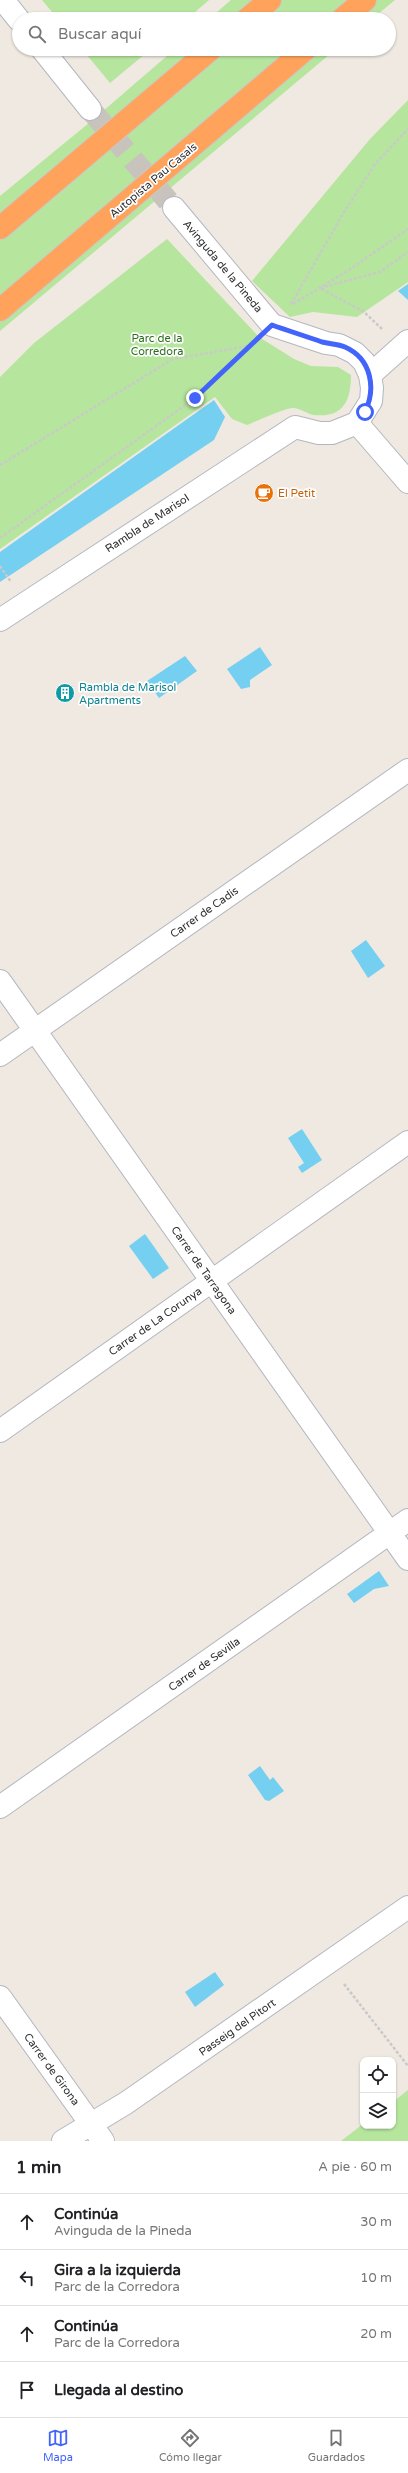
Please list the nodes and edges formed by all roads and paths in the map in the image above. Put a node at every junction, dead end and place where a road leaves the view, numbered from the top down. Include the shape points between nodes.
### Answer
1 (3, 0) edge
2 (270, 0) edge
3 (365, 0) edge
4 (13, 12) edge
5 (255, 12) edge
6 (350, 12) edge
7 (48, 56) edge
8 (203, 56) edge
9 (298, 56) edge
10 (90, 109) tunnel mouth
11 (408, 129) edge
12 (174, 208) tunnel mouth
13 (0, 228) edge
14 (408, 229) edge
15 (408, 252) edge
16 (320, 288) junction
17 (0, 310) edge
18 (272, 325) junction
19 (384, 331) dead end
20 (408, 341) edge
21 (248, 346) junction
22 (370, 375) junction
23 (357, 422) junction
24 (0, 465) edge
25 (408, 482) edge
26 (0, 538) edge
27 (0, 566) edge
28 (9, 578) dead end
29 (0, 620) edge
30 (408, 770) edge
31 (0, 981) edge
32 (35, 1031) junction
33 (0, 1055) edge
34 (408, 1142) edge
35 (212, 1281) junction
36 (0, 1431) edge
37 (408, 1520) edge
38 (389, 1534) junction
39 (408, 1559) edge
40 (0, 1807) edge
41 (408, 1907) edge
42 (329, 1964) junction
43 (0, 1997) edge
44 (408, 2066) edge
45 (90, 2123) junction
46 (63, 2141) edge
47 (103, 2141) edge

1 - 4 street
2 - 5 highway
3 - 6 highway
7 - 10 street
8 - 13 highway
9 - 17 highway, Autopista Pau Casals
11 - 16 path via 375,164 290,306
12 - 18 street, Avinguda de la Pineda
14 - 16 path
15 - 16 path via 380,272
16 - 19 path via 364,312
18 - 21 path
18 - 22 street via 347,348 364,362
20 - 22 street
21 - 24 path via 173,359
21 - 26 path via 195,398
22 - 23 street via 370,401
23 - 25 street
23 - 29 street, Rambla de Marisol via 332,433 319,433 295,427
27 - 28 path
30 - 32 street, Carrer de Cadis
31 - 32 street, Carrer de Tarragona
32 - 33 street, Carrer de Cadis
32 - 35 street, Carrer de Tarragona
34 - 35 street, Carrer de La Corunya
35 - 36 street, Carrer de La Corunya
35 - 38 street, Carrer de Tarragona
37 - 38 street, Carrer de Sevilla
38 - 39 street, Carrer de Tarragona
38 - 40 street, Carrer de Sevilla
41 - 42 street, Passeig del Pitort
42 - 44 path
42 - 45 street, Passeig del Pitort via 126,2103
43 - 45 street, Carrer de Girona
45 - 46 street, Passeig del Pitort
45 - 47 street, Carrer de Girona

